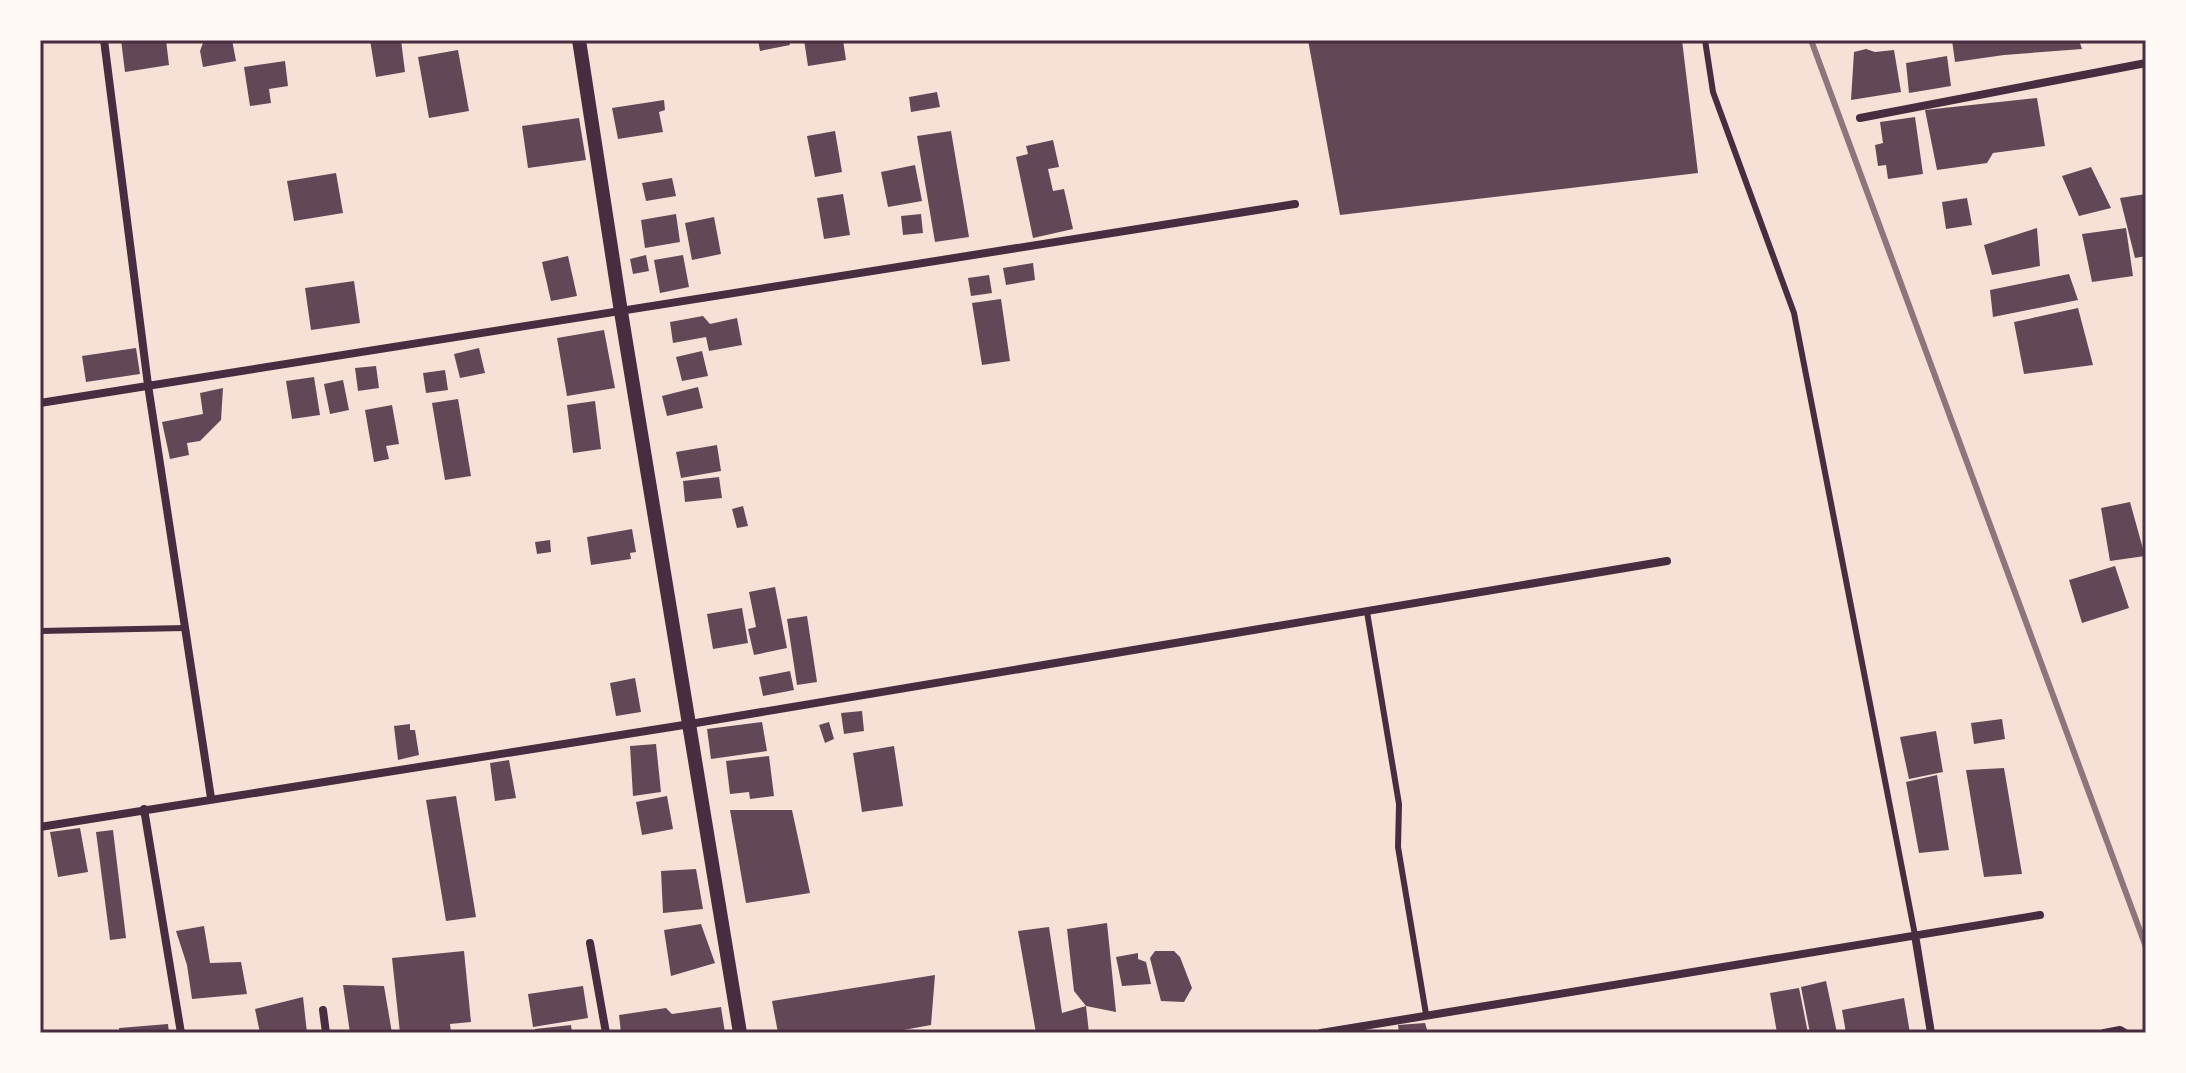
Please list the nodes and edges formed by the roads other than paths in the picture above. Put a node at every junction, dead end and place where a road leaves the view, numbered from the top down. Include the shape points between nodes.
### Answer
1 (104, 40) edge
2 (579, 40) edge
3 (1705, 40) edge
4 (2146, 63) edge
5 (1860, 118) dead end
6 (1295, 204) dead end
7 (621, 312) junction
8 (148, 385) junction
9 (40, 403) edge
10 (1667, 561) dead end
11 (1367, 612) junction
12 (185, 628) junction
13 (40, 631) edge
14 (690, 724) junction
15 (211, 798) junction
16 (144, 809) junction
17 (40, 827) edge
18 (2040, 915) dead end
19 (1915, 935) junction
20 (590, 943) dead end
21 (323, 1010) dead end
22 (1426, 1014) junction
23 (181, 1033) edge
24 (326, 1033) edge
25 (606, 1033) edge
26 (740, 1033) edge
27 (1321, 1033) edge
28 (1931, 1033) edge
29 (2104, 1033) edge
30 (2125, 1033) edge

1 - 8 street
2 - 7 street
3 - 19 lane via 1713,92 1794,313
4 - 5 street
6 - 7 street
7 - 8 street
7 - 14 street
8 - 9 street
8 - 12 street
10 - 11 street
11 - 14 street
11 - 22 lane
12 - 13 lane
12 - 15 street
14 - 15 street
14 - 26 street
15 - 16 street
16 - 17 street
16 - 23 street
18 - 19 street
19 - 22 street
19 - 28 street
20 - 25 street
21 - 24 street
22 - 27 street
29 - 30 street

